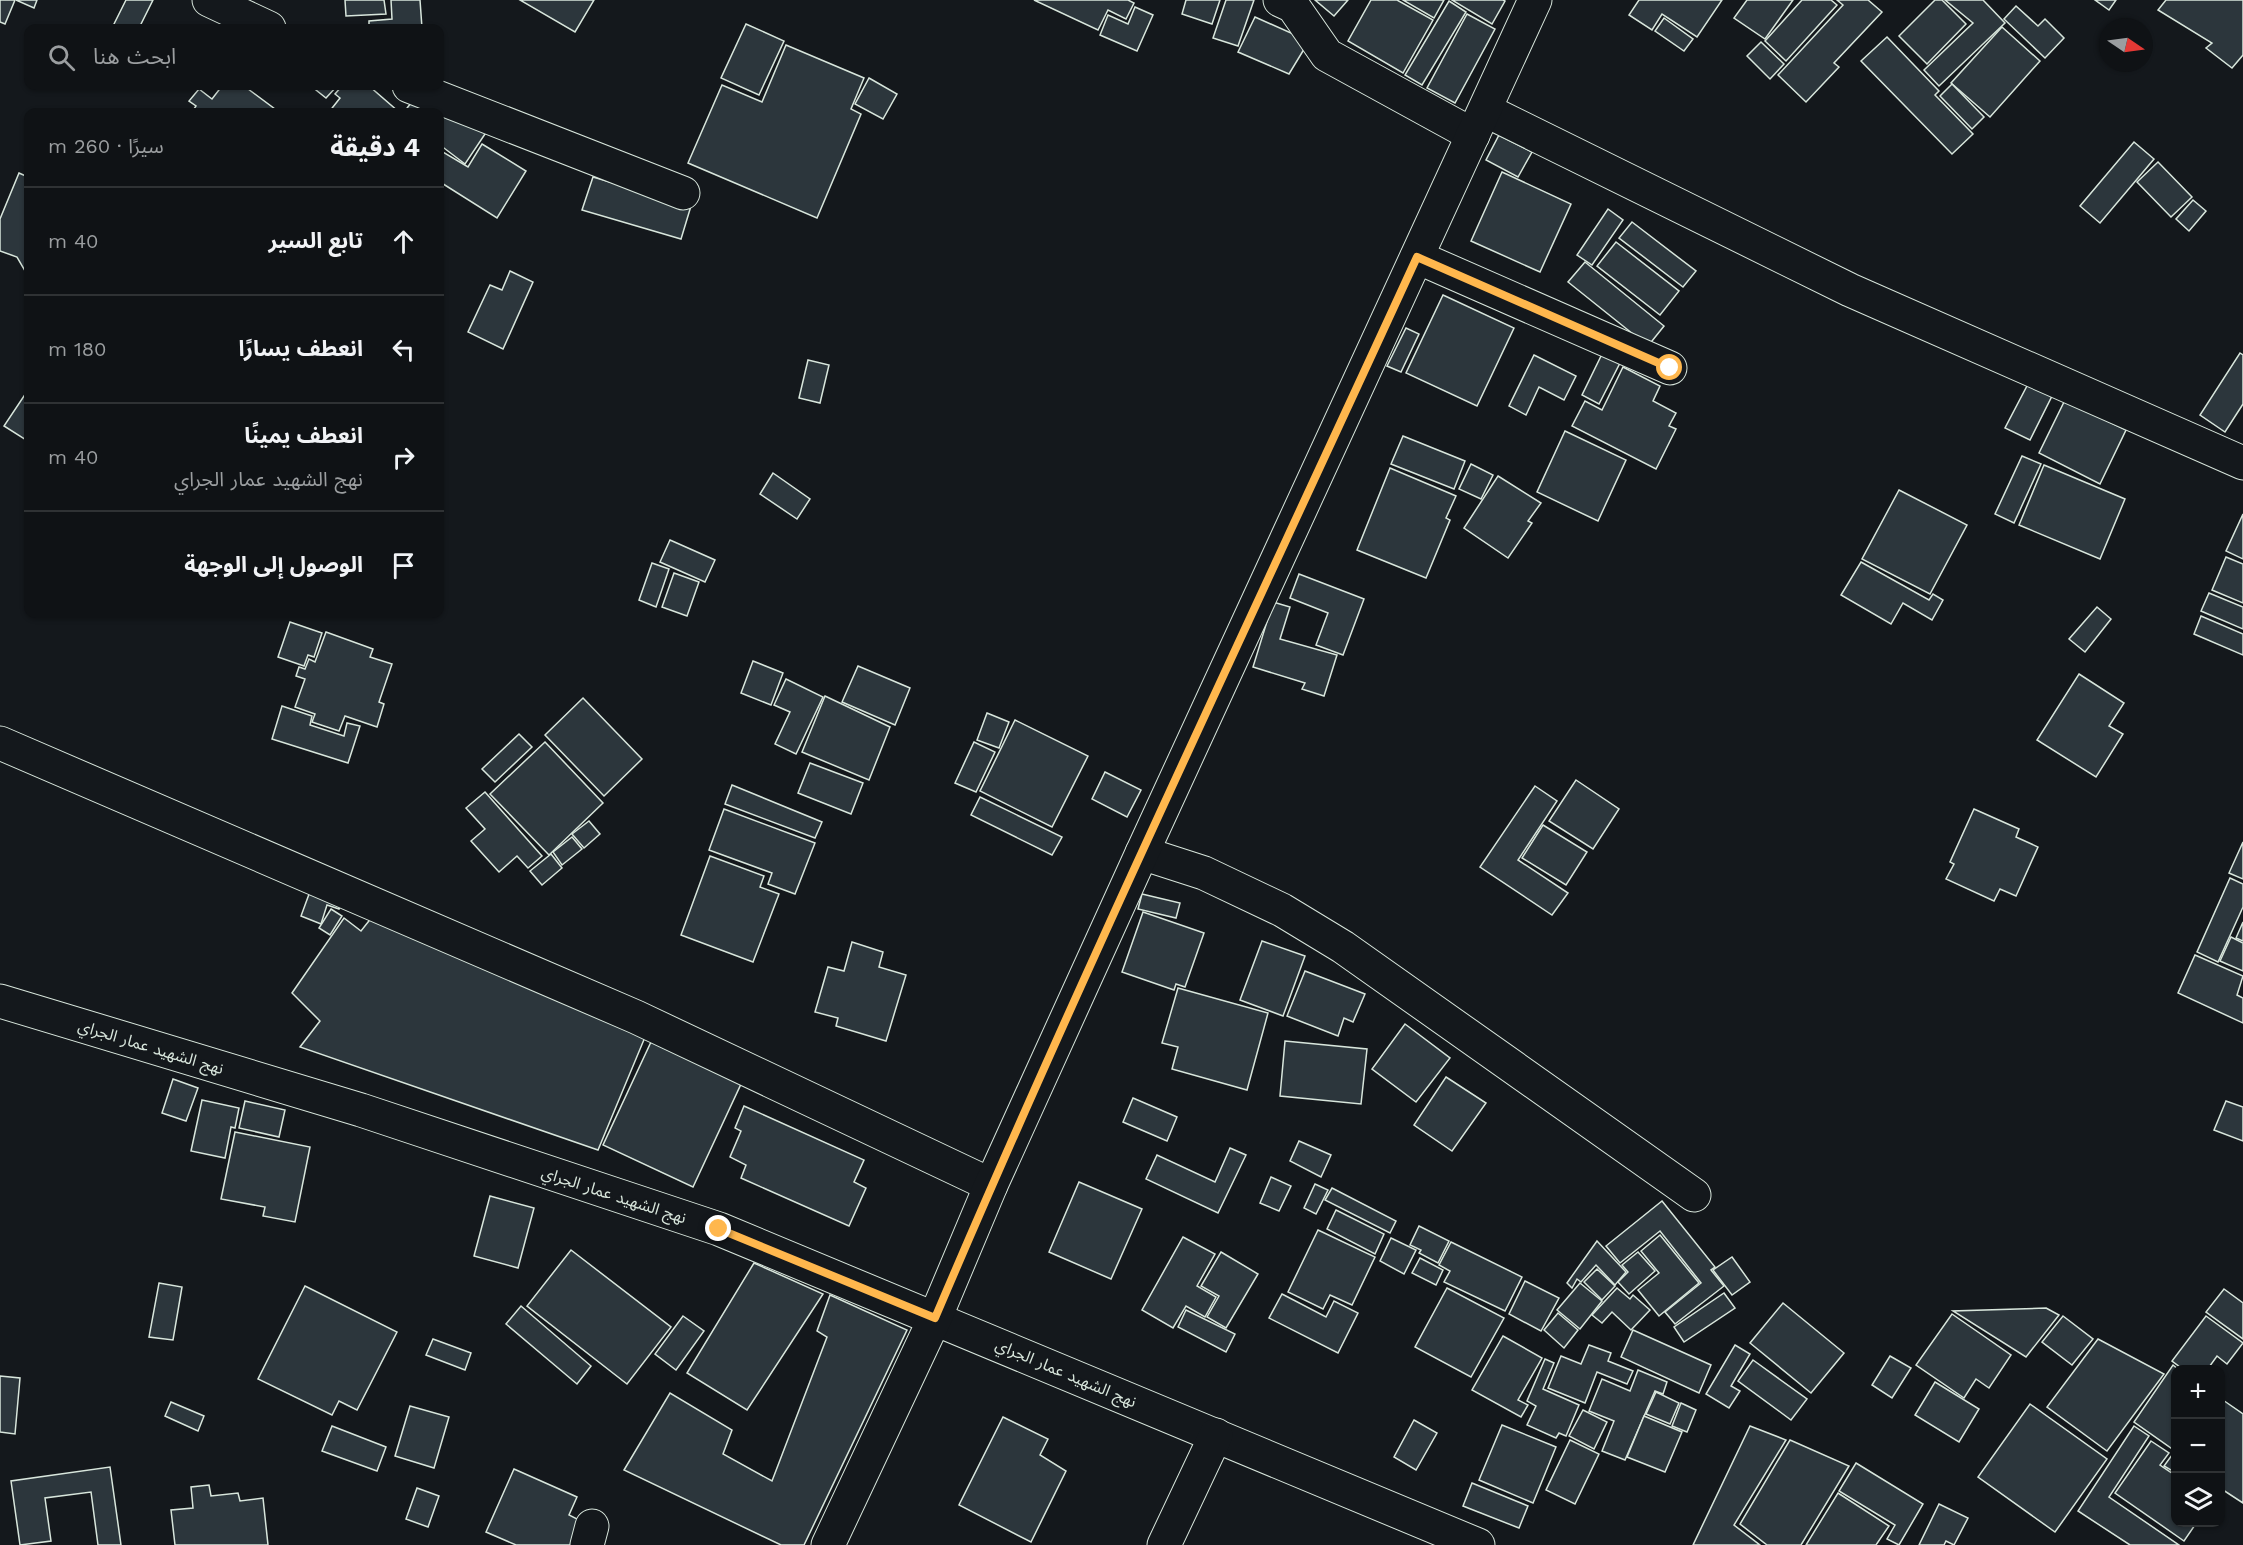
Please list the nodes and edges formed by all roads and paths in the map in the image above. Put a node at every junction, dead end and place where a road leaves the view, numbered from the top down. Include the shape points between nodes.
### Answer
1 (209, 0) edge
2 (1280, 0) edge
3 (1535, 0) edge
4 (260, 24) edge
5 (419, 90) edge
6 (1479, 122) junction
7 (683, 194) dead end
8 (1417, 257) junction
9 (1670, 368) dead end
10 (2243, 463) edge
11 (0, 743) edge
12 (1142, 853) junction
13 (0, 1001) edge
14 (992, 1185) junction
15 (1694, 1195) dead end
16 (935, 1318) junction
17 (1216, 1435) junction
18 (828, 1545) edge
19 (1164, 1545) edge
20 (1478, 1545) edge

1 - 4 street
2 - 6 street via 1293,6 1327,55
3 - 6 street
5 - 7 street
6 - 8 street
6 - 10 street
8 - 9 street
8 - 12 street
11 - 14 street via 636,1017
12 - 14 street
12 - 15 street via 1204,873 1281,910 1343,947
13 - 16 street, نهج الشهيد عمار الجراي via 361,1110 719,1229
14 - 16 street
16 - 17 street, نهج الشهيد عمار الجراي
16 - 18 street
17 - 19 street
17 - 20 street, نهج الشهيد عمار الجراي

